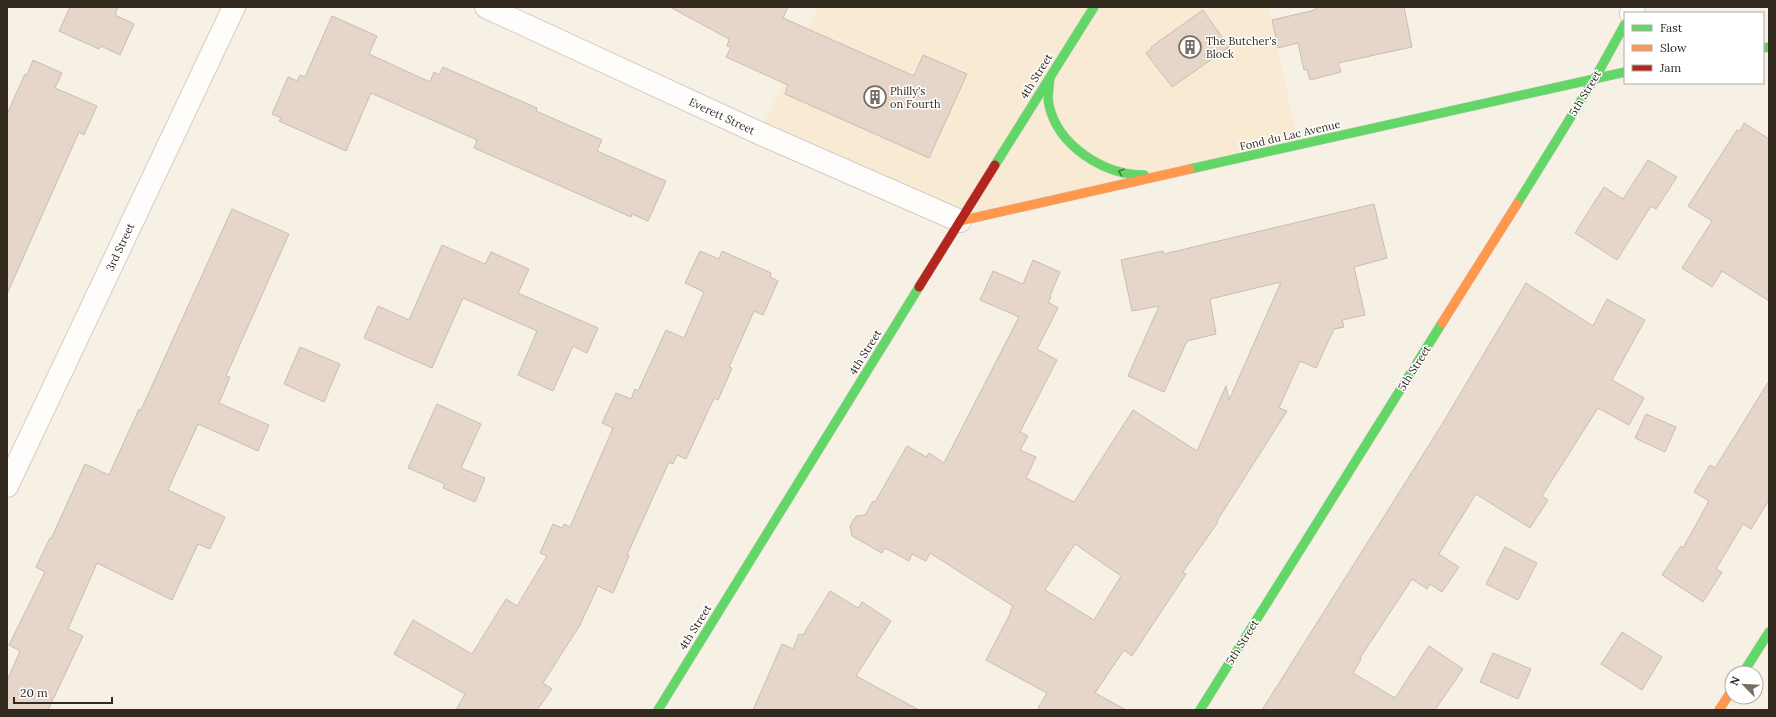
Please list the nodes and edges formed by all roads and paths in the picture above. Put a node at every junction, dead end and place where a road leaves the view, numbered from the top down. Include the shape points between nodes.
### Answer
1 (234, 7) edge
2 (486, 7) edge
3 (1094, 7) edge
4 (1624, 26) edge
5 (1624, 72) edge
6 (1050, 77) junction
7 (1595, 78) junction
8 (1160, 176) junction
9 (960, 221) junction
10 (7, 486) edge
11 (1769, 632) edge
12 (1748, 665) edge
13 (658, 710) edge
14 (1200, 710) edge

1 - 10 street, 3rd Street
2 - 9 street, Everett Street via 760,133
3 - 6 street, 4th Street
4 - 7 street, 5th Street
5 - 7 street, Fond du Lac Avenue
8 -> 6 street via 1126,174 1109,168 1078,149 1055,121 1049,106
6 - 9 street, 4th Street
7 - 8 street, Fond du Lac Avenue
7 - 14 street, 5th Street
8 - 9 street, Fond du Lac Avenue
9 - 13 street, 4th Street
11 - 12 street

